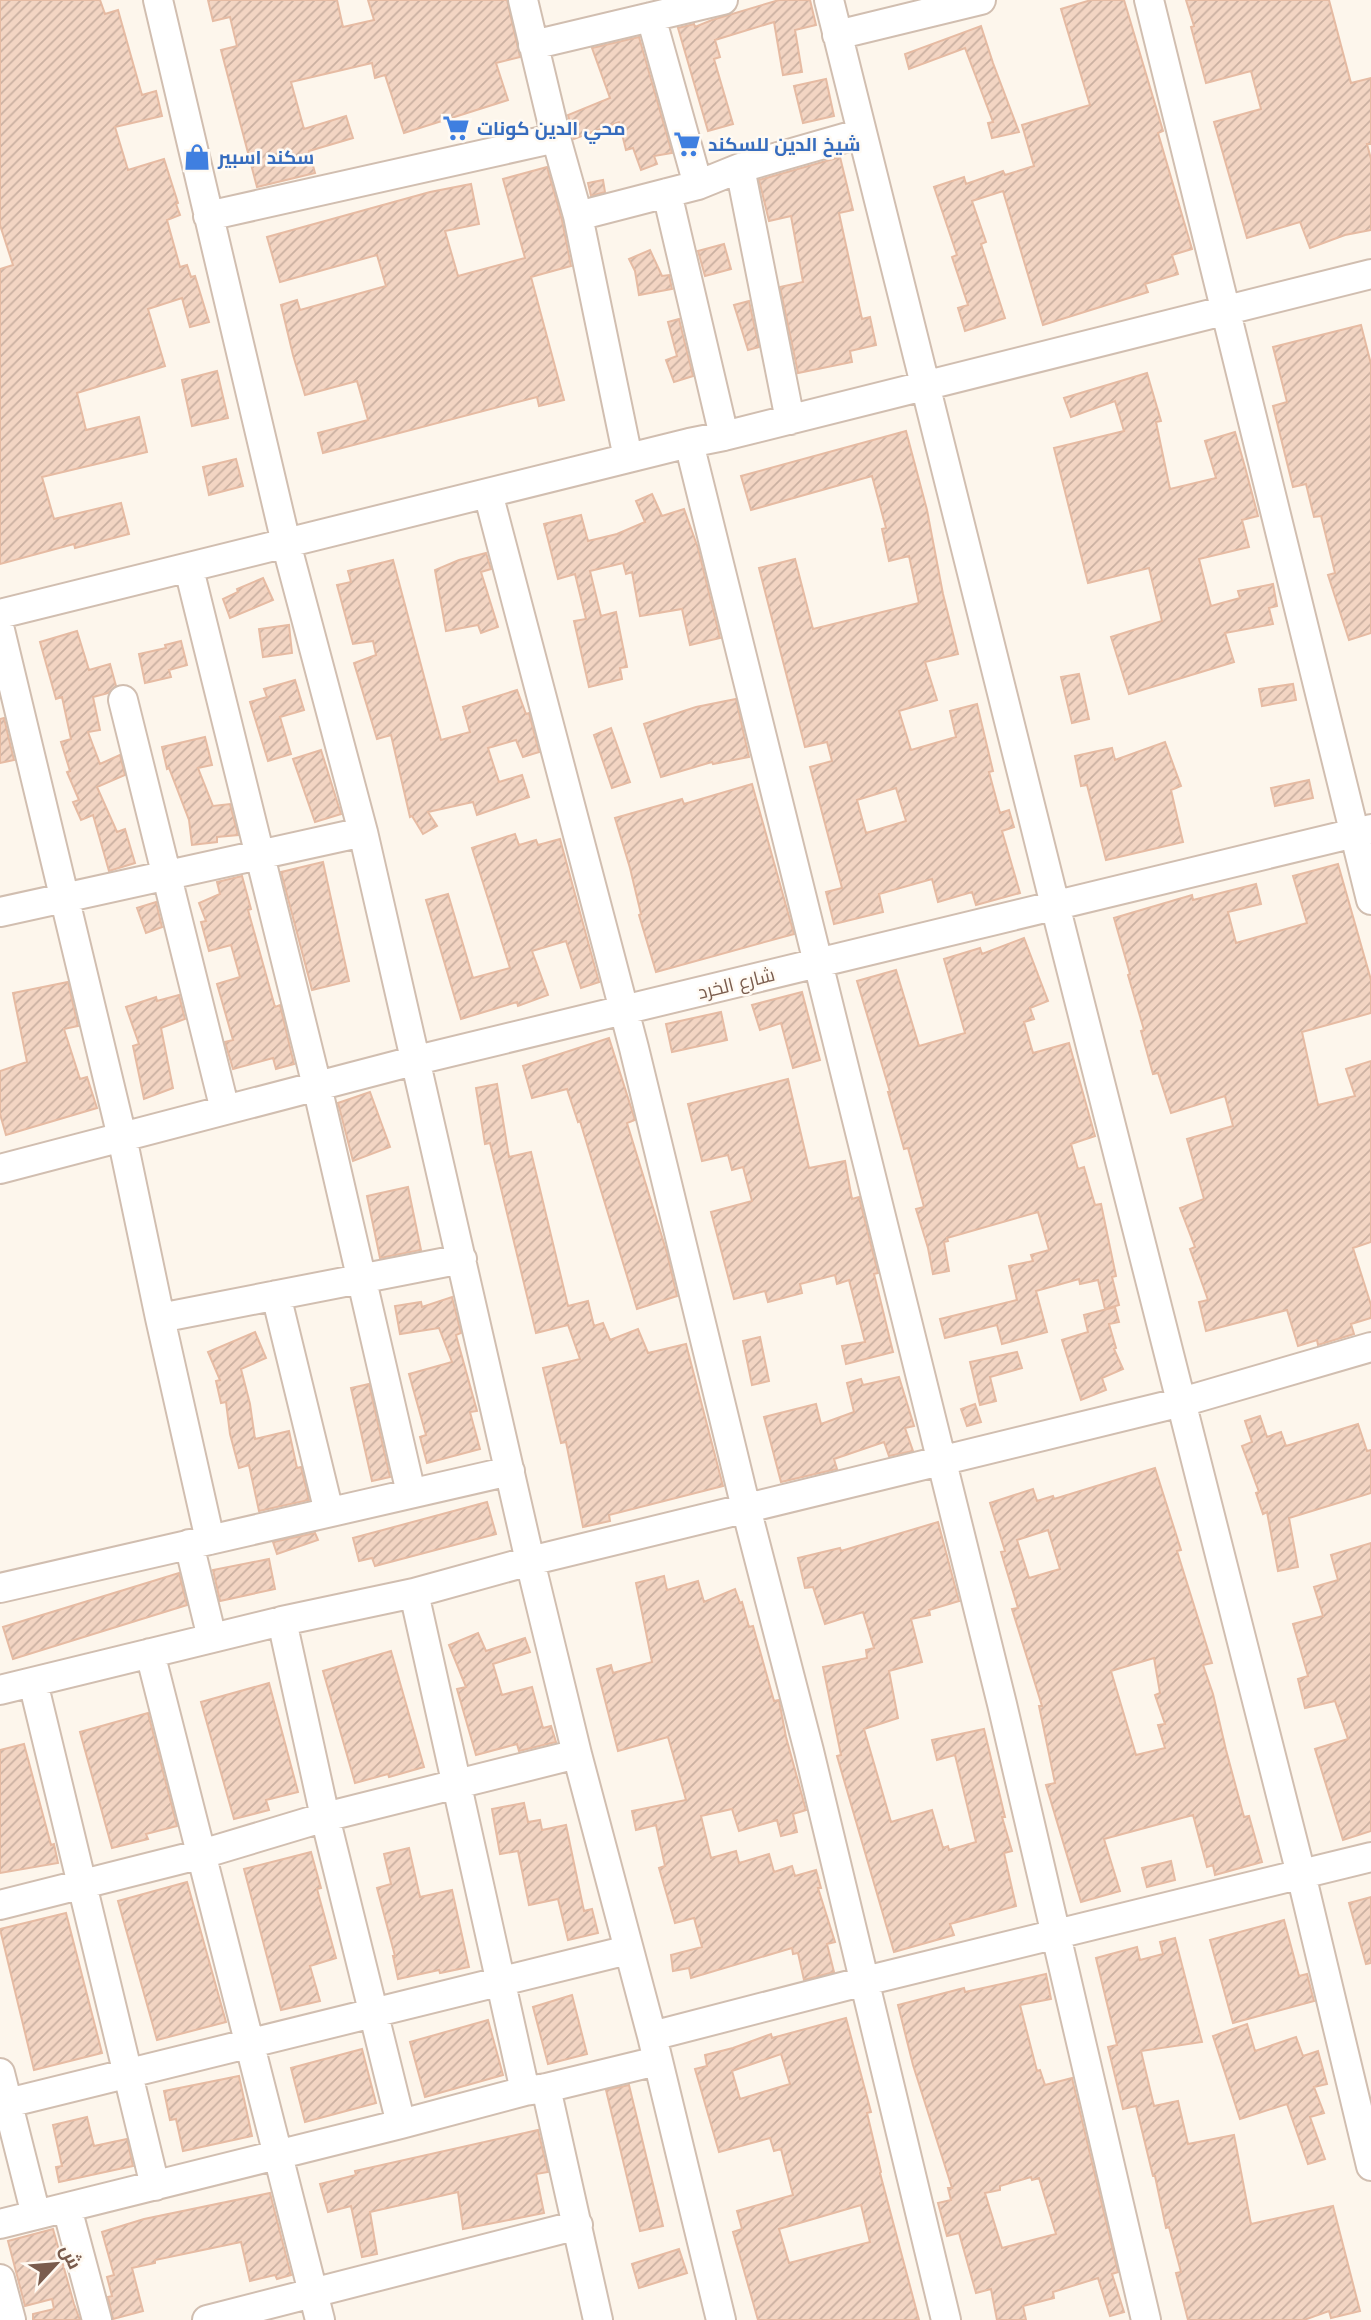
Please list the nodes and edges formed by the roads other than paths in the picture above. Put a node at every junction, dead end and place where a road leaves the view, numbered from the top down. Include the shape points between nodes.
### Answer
1 (158, 0) edge
2 (523, 0) edge
3 (723, 0) edge
4 (829, 0) edge
5 (981, 0) edge
6 (1149, 0) edge
7 (679, 5) edge
8 (652, 17) junction
9 (837, 35) junction
10 (533, 45) junction
11 (862, 133) junction
12 (556, 138) junction
13 (740, 168) junction
14 (698, 186) junction
15 (667, 193) junction
16 (208, 216) junction
17 (578, 216) junction
18 (1371, 274) edge
19 (1224, 311) junction
20 (925, 385) junction
21 (790, 419) junction
22 (724, 436) junction
23 (689, 443) junction
24 (628, 458) junction
25 (488, 493) junction
26 (286, 543) junction
27 (189, 569) junction
28 (0, 614) edge
29 (0, 630) edge
30 (123, 700) dead end
31 (1363, 831) edge
32 (363, 832) junction
33 (259, 855) junction
34 (166, 875) junction
35 (65, 898) junction
36 (1371, 900) edge
37 (1055, 905) junction
38 (0, 912) edge
39 (818, 963) junction
40 (623, 1010) junction
41 (417, 1060) junction
42 (317, 1086) junction
43 (225, 1110) junction
44 (122, 1137) junction
45 (0, 1169) edge
46 (462, 1259) junction
47 (361, 1279) junction
48 (276, 1295) junction
49 (160, 1318) junction
50 (1371, 1347) edge
51 (1182, 1402) junction
52 (941, 1461) junction
53 (510, 1471) junction
54 (411, 1493) junction
55 (746, 1508) junction
56 (329, 1512) junction
57 (200, 1542) junction
58 (530, 1561) junction
59 (0, 1588) edge
60 (414, 1593) junction
61 (282, 1621) junction
62 (212, 1638) junction
63 (150, 1653) junction
64 (33, 1682) junction
65 (0, 1689) edge
66 (577, 1754) junction
67 (457, 1784) junction
68 (326, 1817) junction
69 (202, 1854) junction
70 (1371, 1857) edge
71 (1301, 1874) junction
72 (83, 1884) junction
73 (0, 1905) edge
74 (1056, 1934) junction
75 (628, 1950) junction
76 (865, 1981) junction
77 (501, 1982) junction
78 (373, 2013) junction
79 (250, 2044) junction
80 (655, 2048) junction
81 (0, 2073) edge
82 (128, 2074) junction
83 (536, 2090) junction
84 (4, 2104) edge
85 (401, 2124) junction
86 (278, 2155) junction
87 (1371, 2166) edge
88 (155, 2186) junction
89 (67, 2208) junction
90 (36, 2215) junction
91 (0, 2224) edge
92 (578, 2225) junction
93 (0, 2279) edge
94 (313, 2293) junction
95 (11, 2320) edge
96 (97, 2320) edge
97 (207, 2320) edge
98 (320, 2320) edge
99 (598, 2320) edge
100 (721, 2320) edge
101 (946, 2320) edge
102 (1146, 2320) edge

1 - 16 street
2 - 10 street
3 - 7 street
4 - 9 street
5 - 9 street
6 - 19 street
7 - 8 street
8 - 10 street
8 - 14 street
9 - 11 street
10 - 12 street
11 - 13 street
11 - 20 street
12 - 16 street
12 - 17 street
13 - 14 street
13 - 21 street
14 - 15 street
15 - 17 street
15 - 22 street
16 - 26 street
17 - 24 street
18 - 19 street
19 - 20 street
19 - 31 street
20 - 21 street
20 - 37 street
21 - 22 street
22 - 23 street
23 - 24 street
23 - 39 street
24 - 25 street
25 - 26 street
25 - 40 street
26 - 27 street
26 - 32 street
27 - 28 street
27 - 33 street
29 - 35 street
30 - 34 street
31 - 36 street
31 - 37 street, شارع الخرد
32 - 33 street
32 - 41 street
33 - 34 street
33 - 42 street
34 - 35 street
34 - 43 street
35 - 38 street
35 - 44 street
37 - 39 street, شارع الخرد
37 - 51 street
39 - 40 street, شارع الخرد
39 - 52 street
40 - 41 street, شارع الخرد
40 - 55 street
41 - 42 street, شارع الخرد
41 - 46 street
42 - 43 street, شارع الخرد
42 - 47 street
43 - 44 street, شارع الخرد
44 - 45 street, شارع الخرد
44 - 49 street
46 - 47 street
46 - 53 street
47 - 48 street
47 - 54 street
48 - 49 street
48 - 56 street
49 - 57 street
50 - 51 street
51 - 52 street
51 - 71 street
52 - 55 street
52 - 74 street
53 - 54 street
53 - 58 street
54 - 56 street
55 - 58 street
55 - 76 street
56 - 57 street
57 - 59 street
57 - 62 street
58 - 60 street
58 - 66 street
60 - 61 street
60 - 67 street
61 - 62 street
61 - 68 street
62 - 63 street
63 - 64 street
63 - 69 street
64 - 65 street
64 - 72 street
66 - 67 street
66 - 75 street
67 - 68 street
67 - 77 street
68 - 69 street
68 - 78 street
69 - 72 street
69 - 79 street
70 - 71 street
71 - 74 street
71 - 87 street
72 - 73 street
72 - 82 street
74 - 76 street
74 - 102 street
75 - 77 street
75 - 80 street
76 - 80 street
76 - 101 street
77 - 78 street
77 - 83 street
78 - 79 street
78 - 85 street
79 - 82 street
79 - 86 street
80 - 83 street
80 - 100 street
81 - 84 street
82 - 84 street
82 - 88 street
83 - 85 street
83 - 92 street
84 - 90 street
85 - 86 street
86 - 88 street
86 - 94 street
88 - 89 street
89 - 90 street
89 - 96 street
90 - 91 street
92 - 94 street
92 - 99 street
93 - 95 street
94 - 97 street
94 - 98 street

